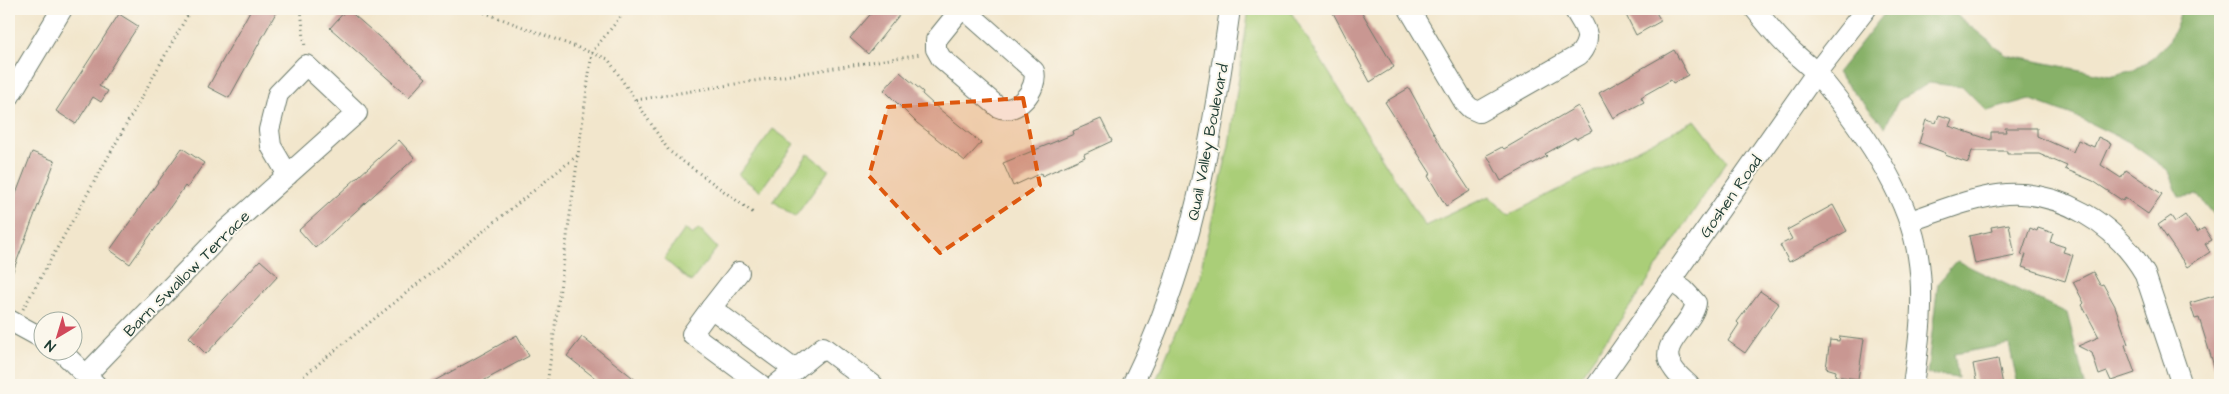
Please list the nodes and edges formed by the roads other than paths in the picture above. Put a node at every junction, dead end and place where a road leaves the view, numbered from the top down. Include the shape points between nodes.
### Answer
1 (62, 9) edge
2 (962, 9) edge
3 (1230, 9) edge
4 (1574, 9) edge
5 (1755, 9) edge
6 (1866, 9) edge
7 (1414, 10) edge
8 (1816, 73) junction
9 (9, 97) edge
10 (288, 175) junction
11 (1910, 221) junction
12 (739, 272) dead end
13 (1671, 281) junction
14 (711, 308) junction
15 (12, 321) edge
16 (32, 332) edge
17 (72, 362) edge
18 (795, 370) junction
19 (91, 380) edge
20 (867, 384) edge
21 (761, 385) edge
22 (776, 385) edge
23 (1132, 385) edge
24 (1597, 385) edge
25 (1689, 385) edge
26 (1913, 385) edge
27 (2182, 385) edge

1 - 9 street
2 - 2 street via 937,38 937,52 1001,109 1017,105 1033,86 1033,70
3 - 23 street, Quail Valley Boulevard via 1207,164 1194,221 1161,320
4 - 7 street via 1588,36 1587,44 1579,55 1479,112 1464,102
5 - 8 street
6 - 8 street, Goshen Road
8 - 11 street via 1878,158
8 - 13 street, Goshen Road
10 - 10 street, Barn Swallow Terrace via 356,113 306,65 278,94 269,130 271,146
10 - 19 street, Barn Swallow Terrace via 225,231
11 - 26 street via 1918,256 1922,303
11 - 27 street via 1970,201 2009,194 2058,202 2094,219 2116,236 2145,274
12 - 14 street
13 - 24 street, Goshen Road
13 - 25 street via 1696,303 1695,313 1677,334 1668,358 1672,368
14 - 18 street
14 - 21 street via 692,334
15 - 16 street
17 - 19 street
18 - 20 street via 823,347
18 - 22 street

